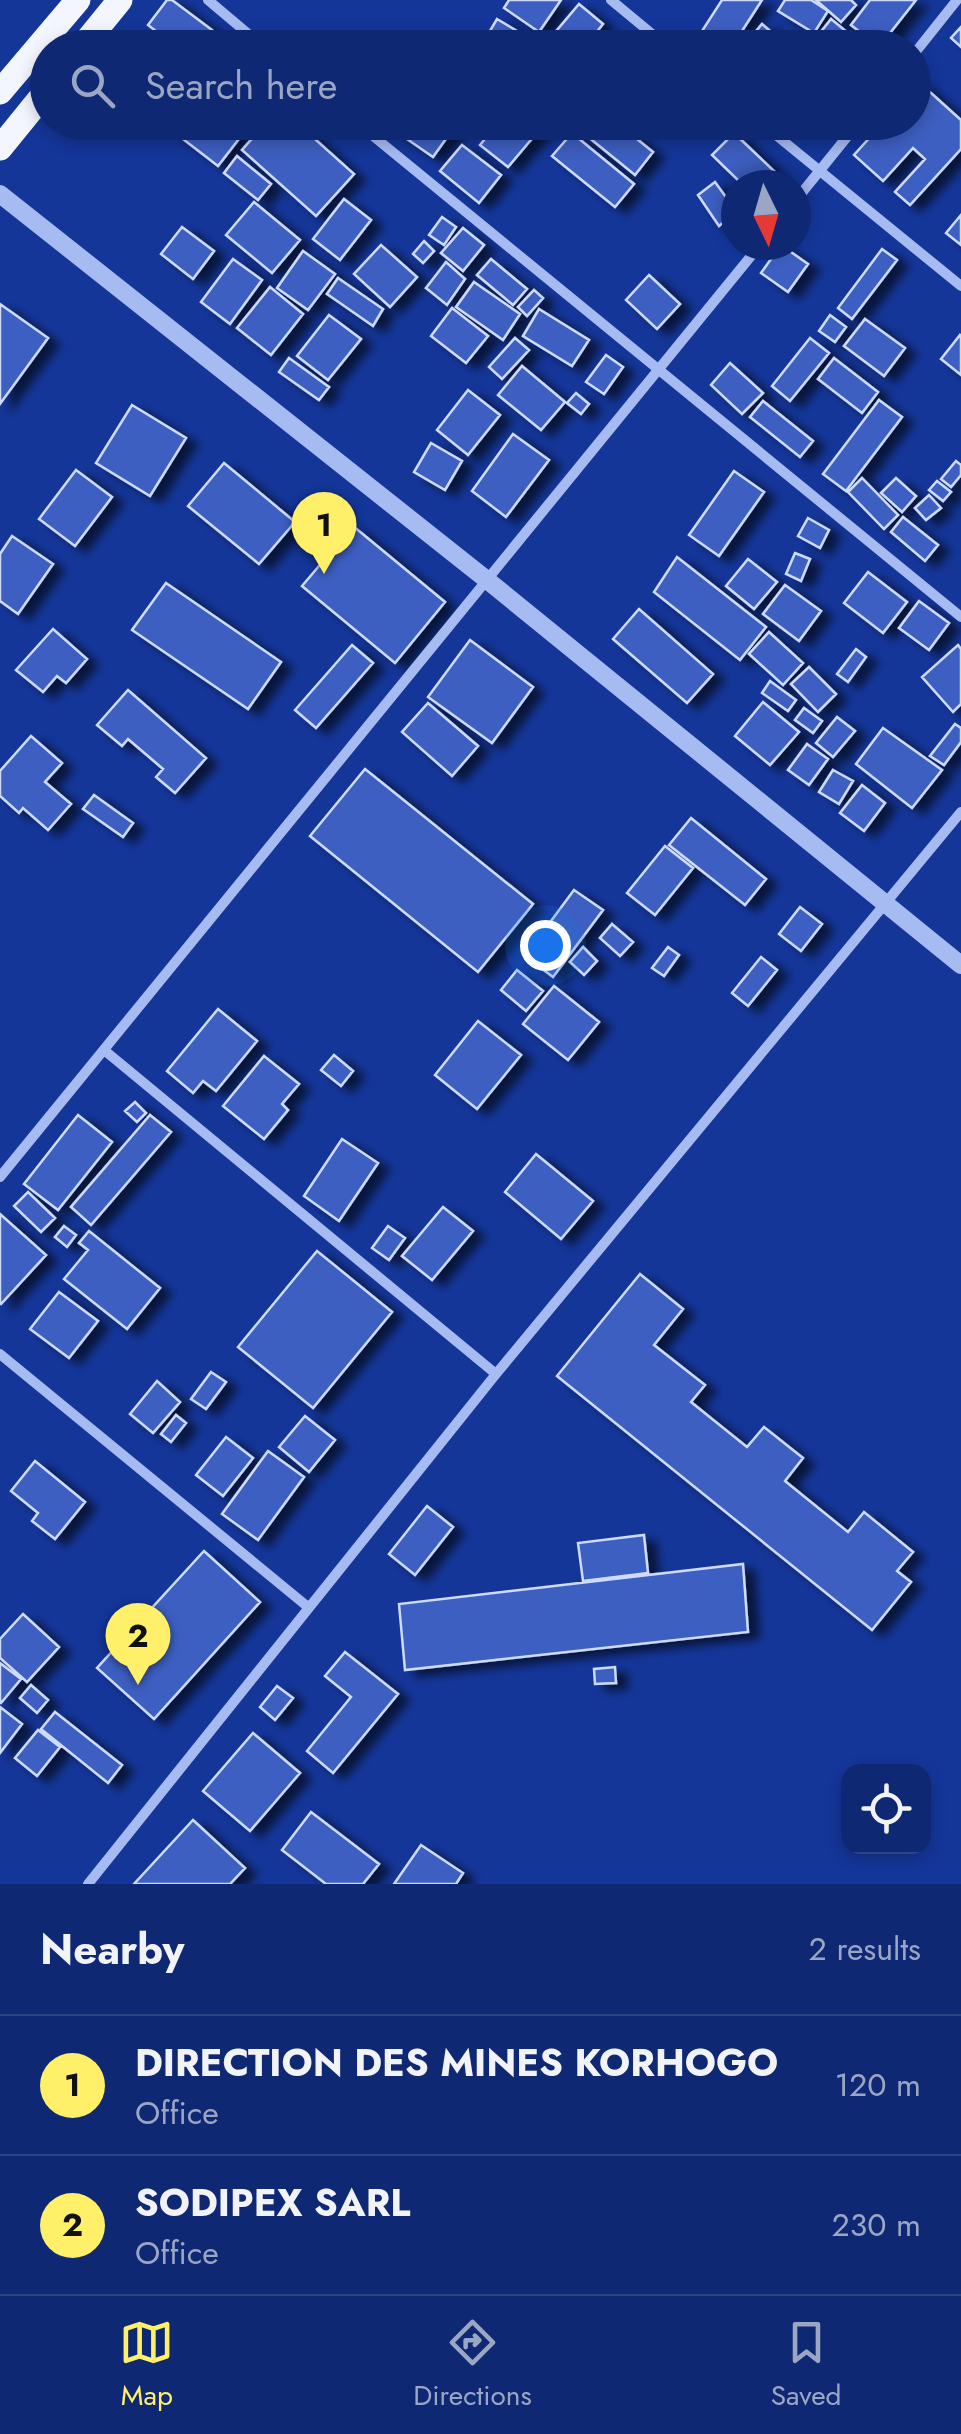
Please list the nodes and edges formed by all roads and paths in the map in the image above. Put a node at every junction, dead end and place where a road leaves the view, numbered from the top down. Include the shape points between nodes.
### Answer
1 (78, 0) edge
2 (120, 0) edge
3 (208, 0) edge
4 (612, 0) edge
5 (957, 0) edge
6 (53, 30) edge
7 (96, 30) edge
8 (244, 30) edge
9 (648, 30) edge
10 (931, 33) edge
11 (30, 57) edge
12 (0, 92) edge
13 (30, 111) edge
14 (378, 140) edge
15 (781, 140) edge
16 (844, 140) edge
17 (0, 148) edge
18 (819, 172) junction
19 (811, 182) edge
20 (0, 194) edge
21 (748, 260) edge
22 (961, 286) edge
23 (658, 371) junction
24 (487, 580) junction
25 (961, 617) edge
26 (961, 812) edge
27 (887, 905) junction
28 (961, 965) edge
29 (104, 1050) junction
30 (0, 1177) edge
31 (0, 1354) edge
32 (496, 1374) junction
33 (308, 1607) junction
34 (88, 1884) edge

1 - 6 main road
2 - 7 main road
3 - 8 street
4 - 9 street
5 - 10 street
11 - 12 main road
13 - 17 main road
14 - 23 street
15 - 18 street
16 - 18 street
18 - 19 street
18 - 22 street
20 - 24 street
21 - 23 street
23 - 24 street
23 - 25 street
24 - 27 street
24 - 29 street
26 - 27 street
27 - 28 street
27 - 32 street
29 - 30 street
29 - 32 street
31 - 33 street
32 - 33 street
33 - 34 street

